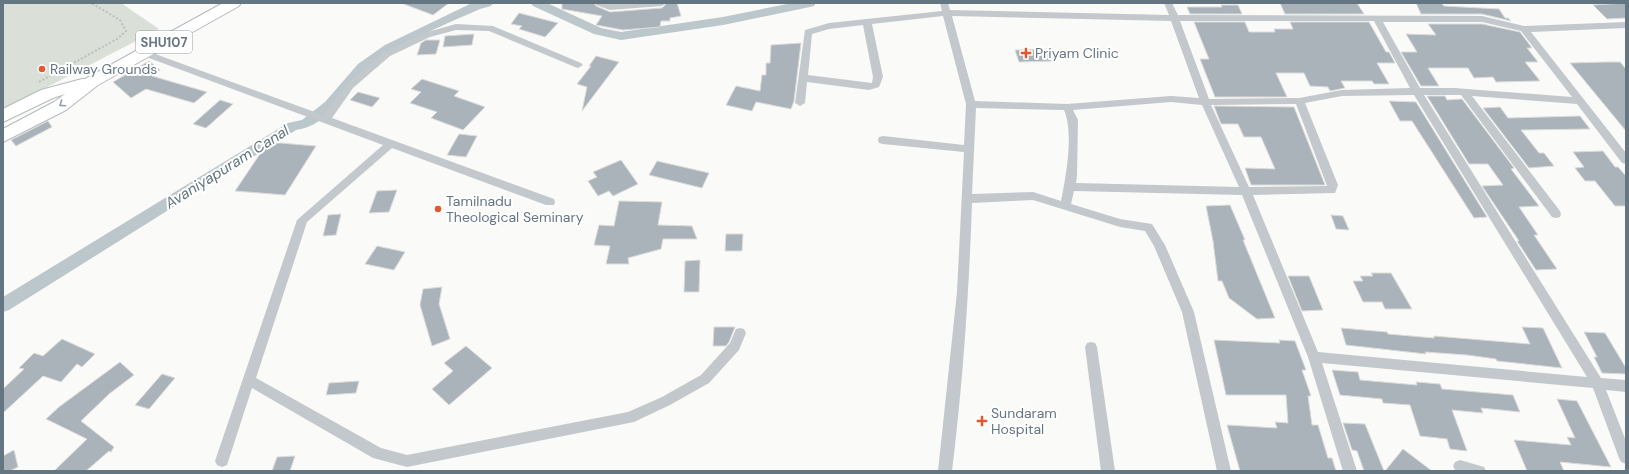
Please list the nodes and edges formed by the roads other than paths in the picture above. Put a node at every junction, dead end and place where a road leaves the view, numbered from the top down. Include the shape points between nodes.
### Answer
1 (234, 3) edge
2 (600, 3) edge
3 (662, 3) edge
4 (1168, 3) edge
5 (945, 7) edge
6 (1174, 18) junction
7 (1377, 19) junction
8 (868, 22) junction
9 (1626, 25) edge
10 (1524, 29) junction
11 (144, 53) junction
12 (578, 65) dead end
13 (803, 78) junction
14 (93, 81) junction
15 (1417, 92) junction
16 (1464, 92) junction
17 (1299, 101) junction
18 (1580, 101) junction
19 (1205, 102) junction
20 (800, 103) dead end
21 (971, 104) junction
22 (1067, 107) junction
23 (3, 116) edge
24 (325, 120) junction
25 (3, 136) edge
26 (882, 140) dead end
27 (390, 144) junction
28 (969, 149) junction
29 (1626, 160) edge
30 (1069, 187) junction
31 (1246, 191) junction
32 (967, 199) junction
33 (550, 202) dead end
34 (1065, 207) junction
35 (1556, 214) dead end
36 (740, 333) dead end
37 (1091, 347) dead end
38 (1314, 357) junction
39 (249, 380) junction
40 (1598, 384) junction
41 (1626, 386) edge
42 (1626, 458) edge
43 (222, 461) dead end
44 (1460, 466) dead end
45 (945, 471) edge
46 (1108, 471) edge
47 (1224, 471) edge
48 (1350, 471) edge
49 (1478, 471) edge

1 - 11 main road, SHU107
2 - 3 street via 610,7
4 - 6 street
5 - 6 street
5 - 8 street
5 - 21 street
6 - 7 street
6 - 19 street
7 - 10 street via 1482,19
7 - 15 street
8 - 13 street via 829,26 808,32
8 - 13 street via 878,78 876,85 869,87
9 - 10 street
10 - 18 street
11 - 14 main road, SHU107
11 - 24 street
12 - 24 street via 490,28 456,27 427,35 387,54 350,86
13 - 20 street
14 - 23 main road, SHU107 via 47,94
14 -> 25 main road, SHU107 via 60,106
15 - 16 street
15 - 17 street via 1342,93
15 - 40 street
16 - 18 street
16 - 35 street
17 - 19 street
17 - 31 street via 1333,185 1331,190
18 - 29 street
19 - 22 street via 1171,99
19 - 31 street
21 - 22 street
21 - 28 street
22 - 30 street via 1073,120 1072,176
24 - 27 street
26 - 28 street
27 - 33 street
27 - 39 street via 302,220
28 - 32 street
30 - 31 street
30 - 34 street
31 - 38 street
32 - 34 street via 1033,196
32 - 45 street via 964,292
34 - 47 street via 1120,223 1148,227 1159,245 1188,312
36 - 39 street via 735,346 705,379 629,418 407,461 378,454
37 - 46 street
38 - 40 street
38 - 48 street
39 - 43 street
40 - 41 street
40 - 42 street
44 - 49 street

